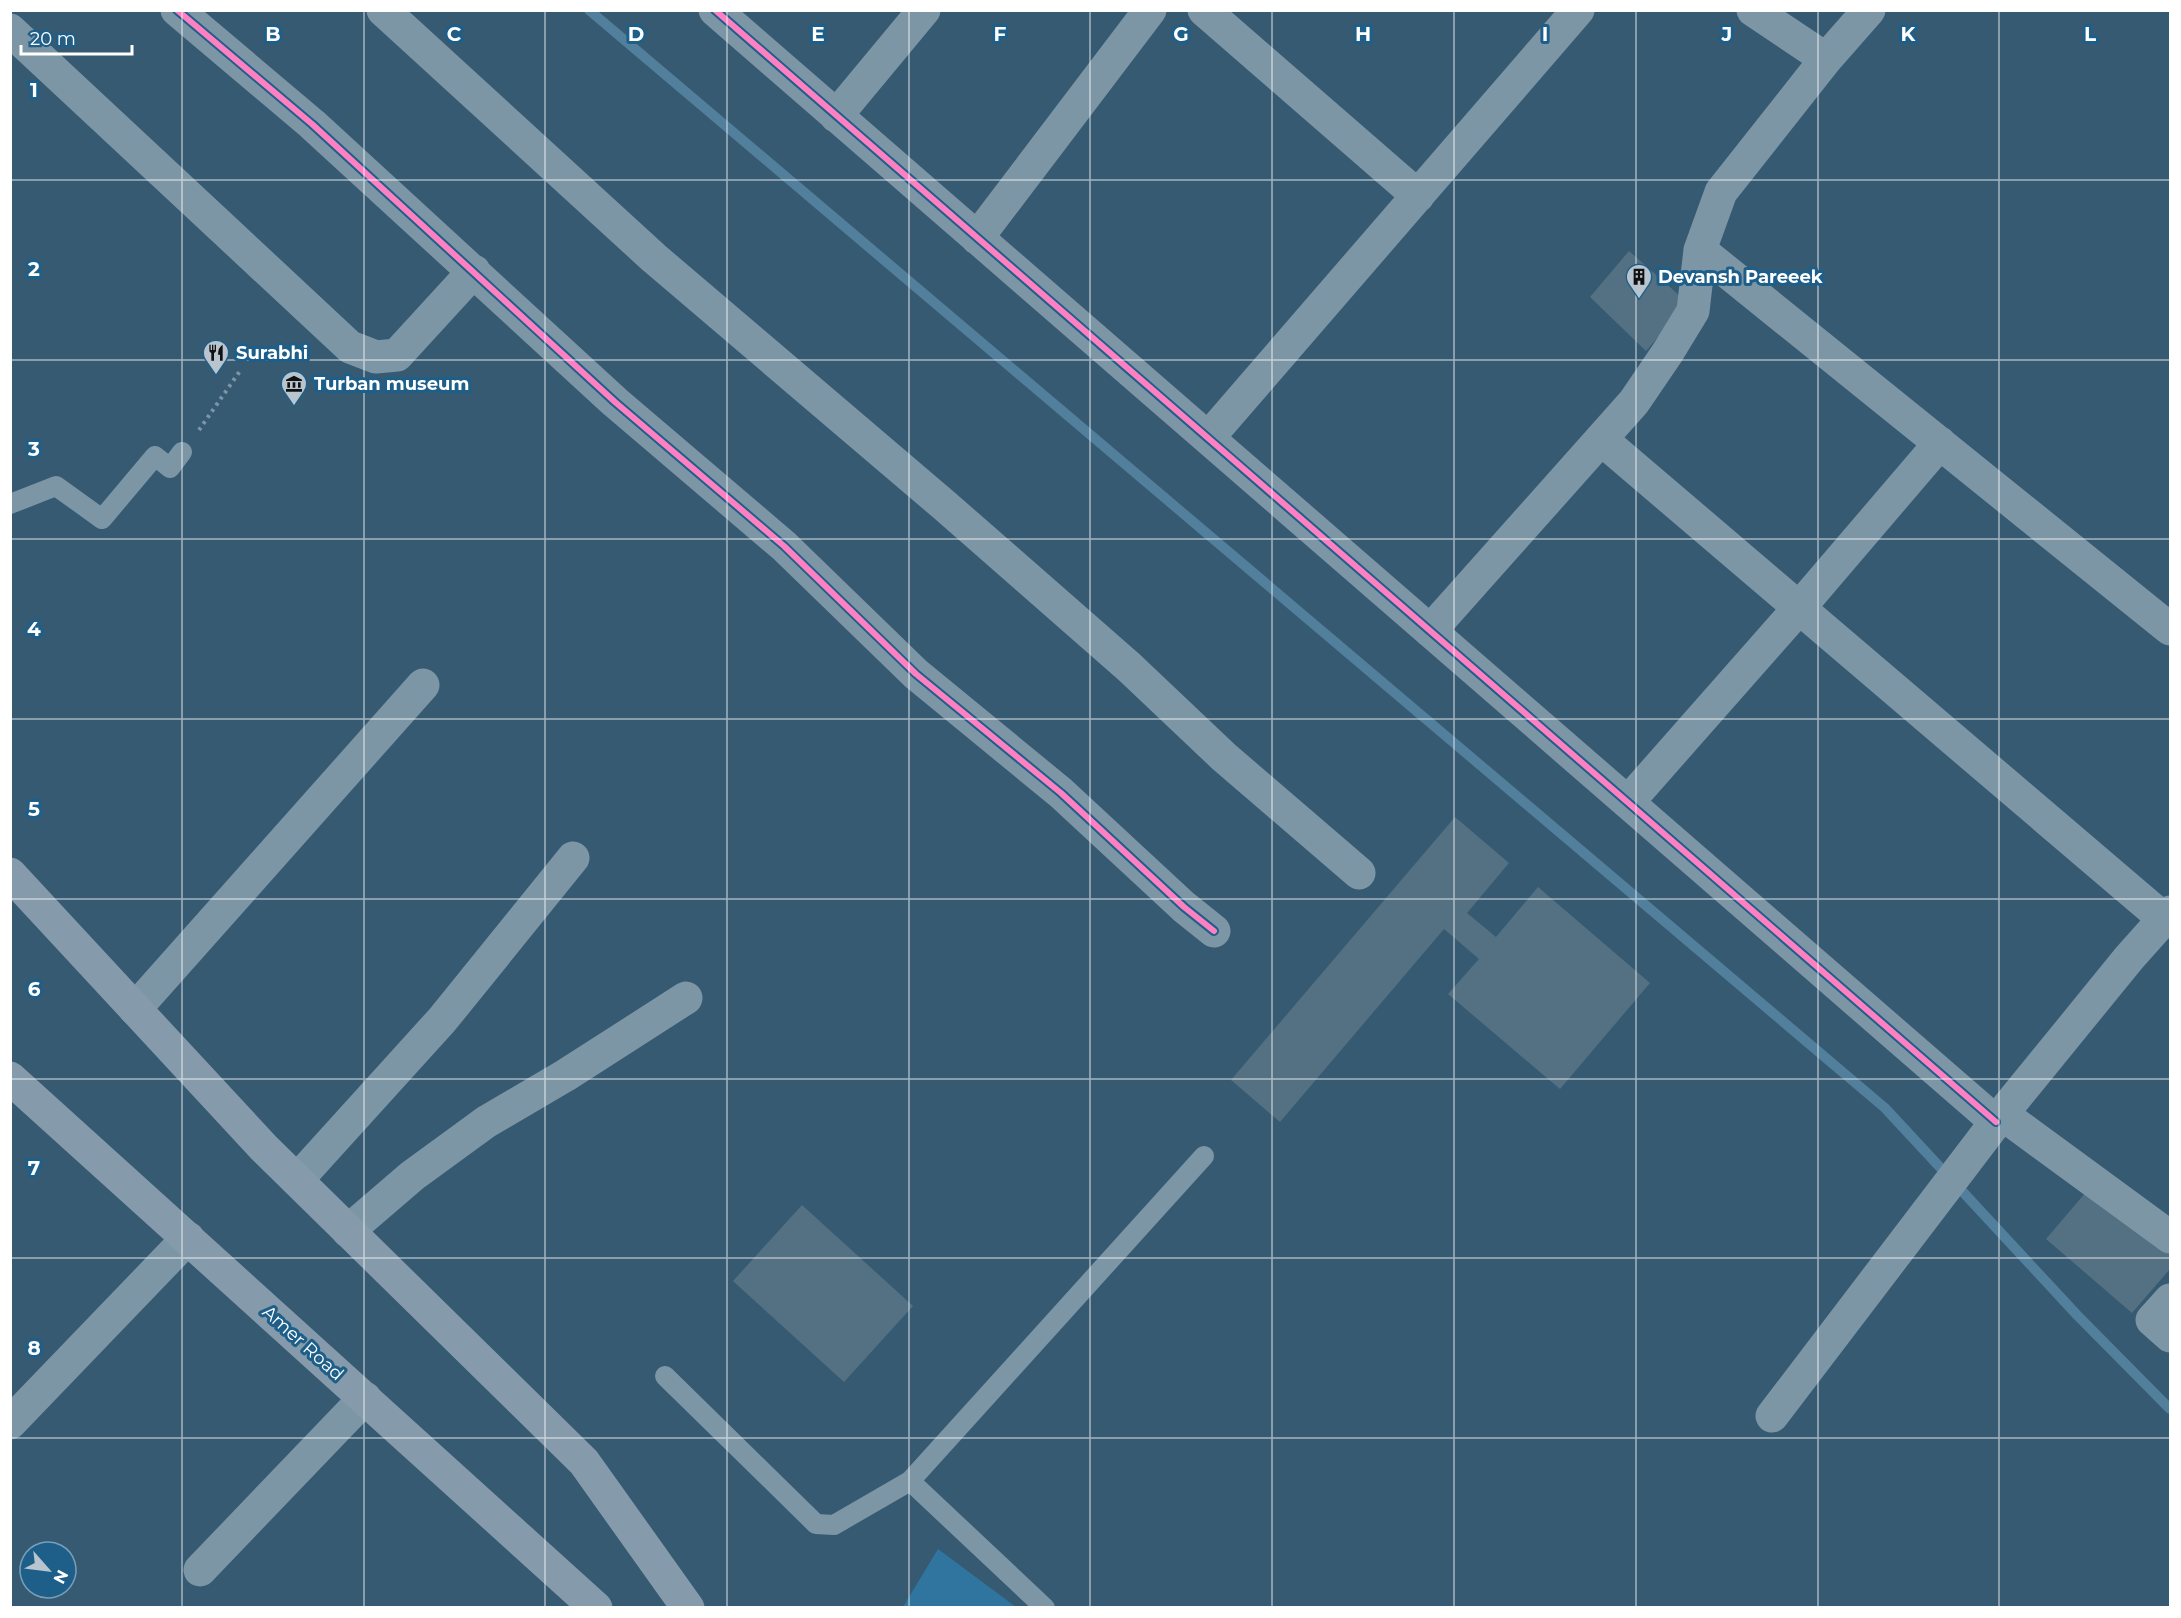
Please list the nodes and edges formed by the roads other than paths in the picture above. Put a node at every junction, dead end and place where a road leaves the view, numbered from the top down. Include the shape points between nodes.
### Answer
1 (177, 10) edge
2 (383, 10) edge
3 (715, 10) edge
4 (924, 10) edge
5 (1150, 10) edge
6 (1204, 10) edge
7 (1578, 10) edge
8 (1753, 10) edge
9 (1869, 10) edge
10 (10, 30) edge
11 (1826, 59) junction
12 (836, 116) junction
13 (1418, 196) junction
14 (977, 238) junction
15 (1700, 250) junction
16 (474, 271) junction
17 (1208, 438) junction
18 (1601, 439) junction
19 (1940, 443) junction
20 (182, 452) road end
21 (10, 504) edge
22 (1799, 608) junction
23 (2170, 629) edge
24 (1430, 631) junction
25 (423, 685) dead end
26 (1628, 802) junction
27 (573, 858) dead end
28 (1359, 873) dead end
29 (10, 874) edge
30 (2167, 915) edge
31 (1214, 931) dead end
32 (686, 998) dead end
33 (135, 1008) junction
34 (10, 1078) edge
35 (1992, 1128) junction
36 (1204, 1156) dead end
37 (297, 1180) junction
38 (348, 1230) junction
39 (2170, 1237) edge
40 (188, 1238) junction
41 (2170, 1300) edge
42 (2170, 1336) edge
43 (665, 1376) dead end
44 (365, 1398) junction
45 (14, 1414) edge
46 (1772, 1416) dead end
47 (910, 1481) junction
48 (200, 1570) dead end
49 (596, 1608) edge
50 (688, 1608) edge
51 (1045, 1608) edge

1 - 16 street via 312,124
2 - 28 street via 654,258 953,513
3 - 12 street
4 - 12 street
5 - 14 street
6 - 13 street
7 - 13 street
8 - 11 street
9 - 11 street
10 - 16 street via 350,347 376,357 397,355
11 - 15 street via 1721,192
12 - 14 street
13 - 17 street
14 - 17 street
15 - 18 street via 1693,311 1634,402
15 - 19 street
16 - 31 street via 615,402 784,546 916,674 1061,793
17 - 24 street
18 - 22 street
18 - 24 street
19 - 22 street
19 - 23 street
20 - 21 lane via 170,468 155,456 102,519 56,486
22 - 26 street
22 - 30 street
24 - 26 street
25 - 33 street
26 - 35 street
27 - 37 street via 442,1020
29 - 33 main road
30 - 35 street
32 - 38 street via 486,1122 412,1176
33 - 37 main road
34 - 40 main road, Amer Road
35 - 39 street
35 - 46 street
36 - 47 lane
37 - 38 main road
38 - 50 main road via 584,1462
40 - 44 main road, Amer Road
40 - 45 street
41 - 42 street via 2152,1320
43 - 47 lane via 816,1524 834,1525
44 - 48 street
44 - 49 main road, Amer Road
47 - 51 lane

